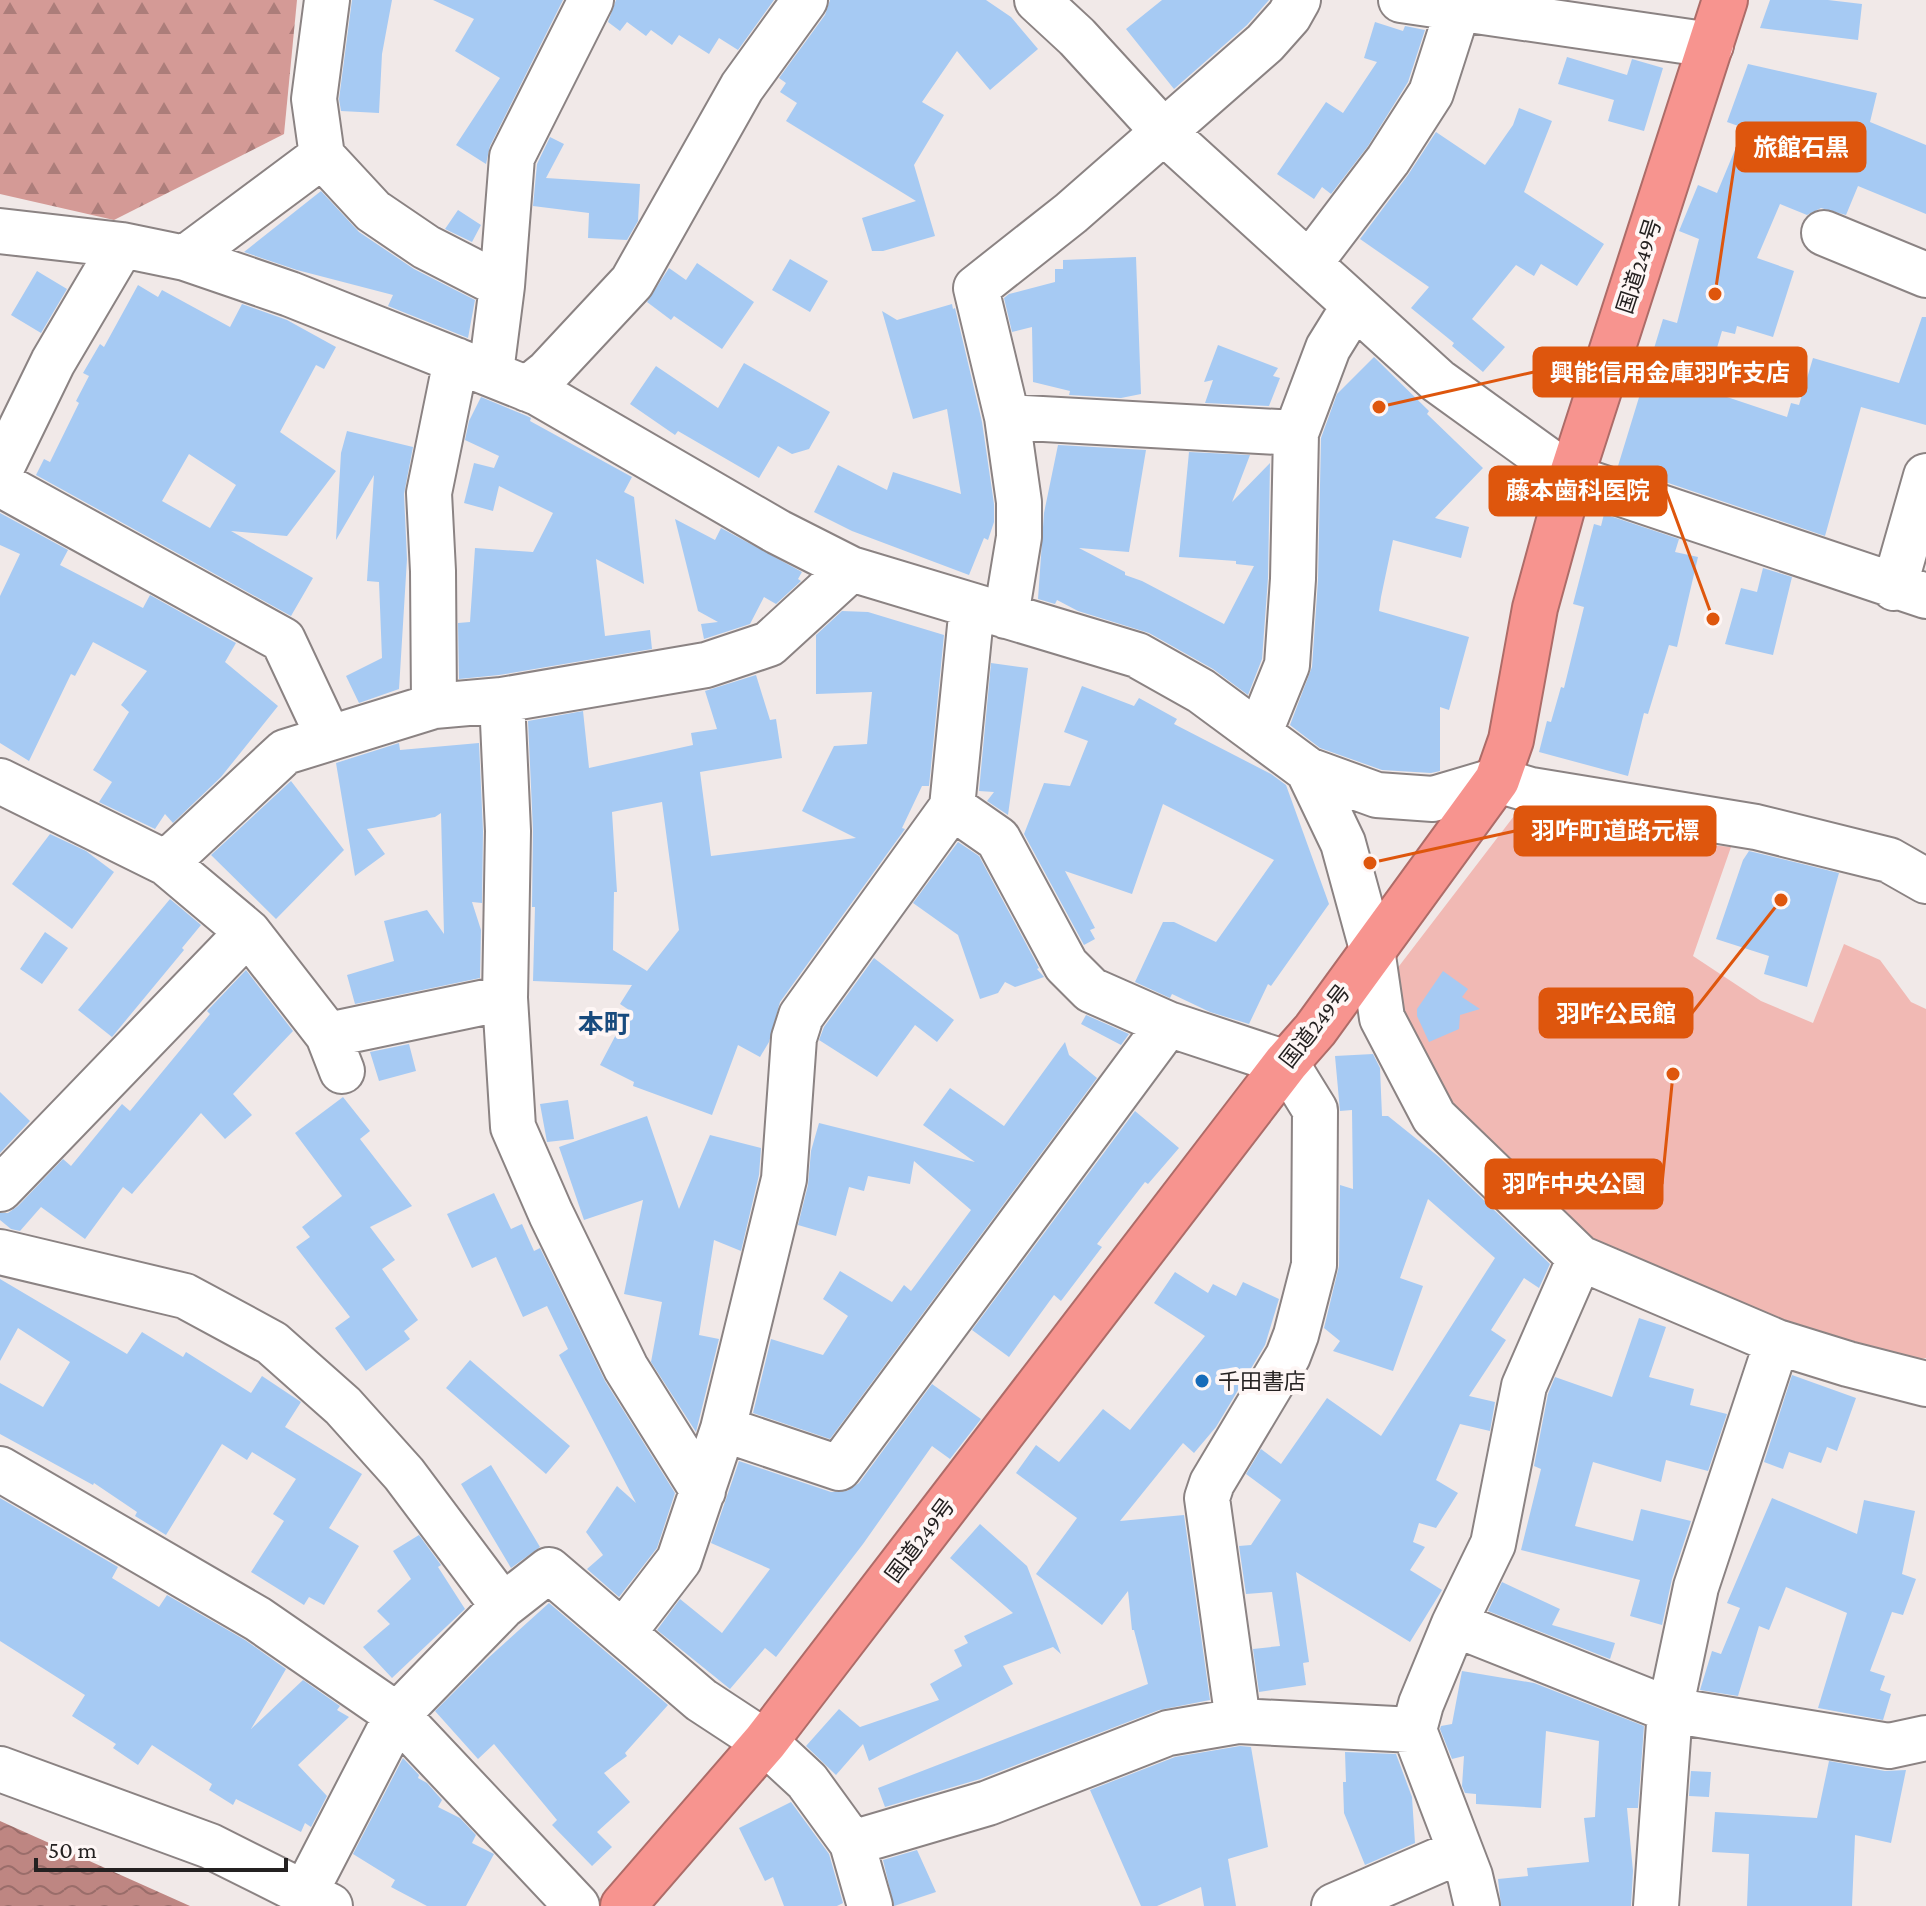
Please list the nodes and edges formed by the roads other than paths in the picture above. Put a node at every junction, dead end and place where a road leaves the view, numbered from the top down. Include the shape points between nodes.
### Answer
1 (327, 0) edge
2 (591, 0) edge
3 (805, 0) edge
4 (1037, 0) edge
5 (1298, 0) edge
6 (1401, 0) edge
7 (1725, 0) edge
8 (1482, 8) edge
9 (1711, 45) junction
10 (1164, 132) junction
11 (322, 156) junction
12 (0, 231) edge
13 (1824, 233) dead end
14 (122, 245) junction
15 (185, 258) junction
16 (1309, 264) junction
17 (1926, 275) edge
18 (502, 286) junction
19 (1354, 306) junction
20 (491, 374) junction
21 (1007, 417) junction
22 (1296, 433) junction
23 (0, 471) edge
24 (1926, 476) edge
25 (1571, 477) junction
26 (0, 484) edge
27 (851, 569) junction
28 (1910, 592) edge
29 (989, 611) junction
30 (502, 700) junction
31 (434, 706) junction
32 (1259, 734) junction
33 (329, 738) junction
34 (1308, 770) junction
35 (1497, 780) junction
36 (0, 781) edge
37 (952, 807) junction
38 (166, 863) junction
39 (1926, 881) edge
40 (248, 932) junction
41 (1372, 949) junction
42 (505, 998) junction
43 (1168, 1024) junction
44 (1286, 1063) junction
45 (0, 1189) edge
46 (0, 1252) edge
47 (1580, 1258) junction
48 (1777, 1342) junction
49 (1926, 1384) edge
50 (723, 1429) junction
51 (0, 1469) edge
52 (703, 1491) junction
53 (503, 1606) junction
54 (1454, 1624) junction
55 (623, 1633) junction
56 (1670, 1710) junction
57 (397, 1715) junction
58 (1238, 1721) junction
59 (1414, 1730) junction
60 (1926, 1738) edge
61 (765, 1742) junction
62 (0, 1769) edge
63 (852, 1843) junction
64 (1460, 1851) junction
65 (317, 1899) edge
66 (577, 1906) edge
67 (623, 1906) edge
68 (870, 1906) edge
69 (1334, 1906) edge
70 (1477, 1906) edge
71 (1656, 1906) edge

1 - 11 street via 314,99
2 - 18 street via 512,157
3 - 20 street via 742,87 632,282 548,372
4 - 10 street
5 - 10 street via 1265,43
6 - 8 street
7 - 9 highway, 国道249号
8 - 9 street
8 - 16 street via 1388,160
9 - 25 highway, 国道249号
10 - 16 street
10 - 21 street via 976,288
11 - 15 street
11 - 18 street via 373,211 426,247
12 - 14 street
13 - 17 street
14 - 15 street
14 - 23 street via 53,362
15 - 20 street
16 - 19 street
18 - 20 street
19 - 22 street via 1328,348
19 - 25 street via 1438,381
20 - 27 street
20 - 31 street via 429,493
21 - 22 street
21 - 29 street via 1019,525
22 - 32 street via 1287,665
24 - 28 street
25 - 28 street
25 - 35 highway, 国道249号 via 1535,608 1511,740
26 - 33 street via 283,640
27 - 29 street
27 - 30 street via 769,644 706,665
29 - 32 street via 1137,655 1201,691
29 - 37 street
30 - 31 street
30 - 42 street via 508,831
31 - 33 street
32 - 34 street
33 - 38 street via 285,752
34 - 35 street via 1377,795 1433,799
34 - 41 street via 1343,843
35 - 39 street via 1756,827 1889,860
35 - 41 highway, 国道249号
36 - 38 street
37 - 43 street via 998,839 1074,974 1091,990
37 - 50 street via 801,1016 794,1038 784,1179
38 - 40 street
40 - 42 street via 335,1053
40 - 45 street
41 - 44 highway, 国道249号
41 - 47 street via 1382,1018 1434,1117
42 - 52 street via 513,1127 626,1368
43 - 44 street
43 - 50 street via 839,1468
44 - 58 street via 1315,1110 1314,1265 1288,1356 1207,1498
44 - 61 highway, 国道249号
46 - 53 street via 185,1296 272,1343 343,1406 404,1474
47 - 48 street
47 - 54 street via 1524,1386 1493,1544
48 - 49 street
48 - 56 street via 1696,1587
50 - 52 street
51 - 57 street via 258,1619
52 - 55 street via 679,1560
53 - 55 street via 549,1570
53 - 57 street
54 - 56 street
54 - 59 street
55 - 61 street via 701,1700
56 - 60 street via 1889,1746
56 - 71 street
57 - 65 street
57 - 66 street
58 - 59 street
58 - 63 street via 1168,1733 988,1803
59 - 64 street
61 - 63 street via 807,1781
61 - 67 highway, 国道249号
62 - 65 street via 210,1846
63 - 68 street
64 - 69 street
64 - 70 street

